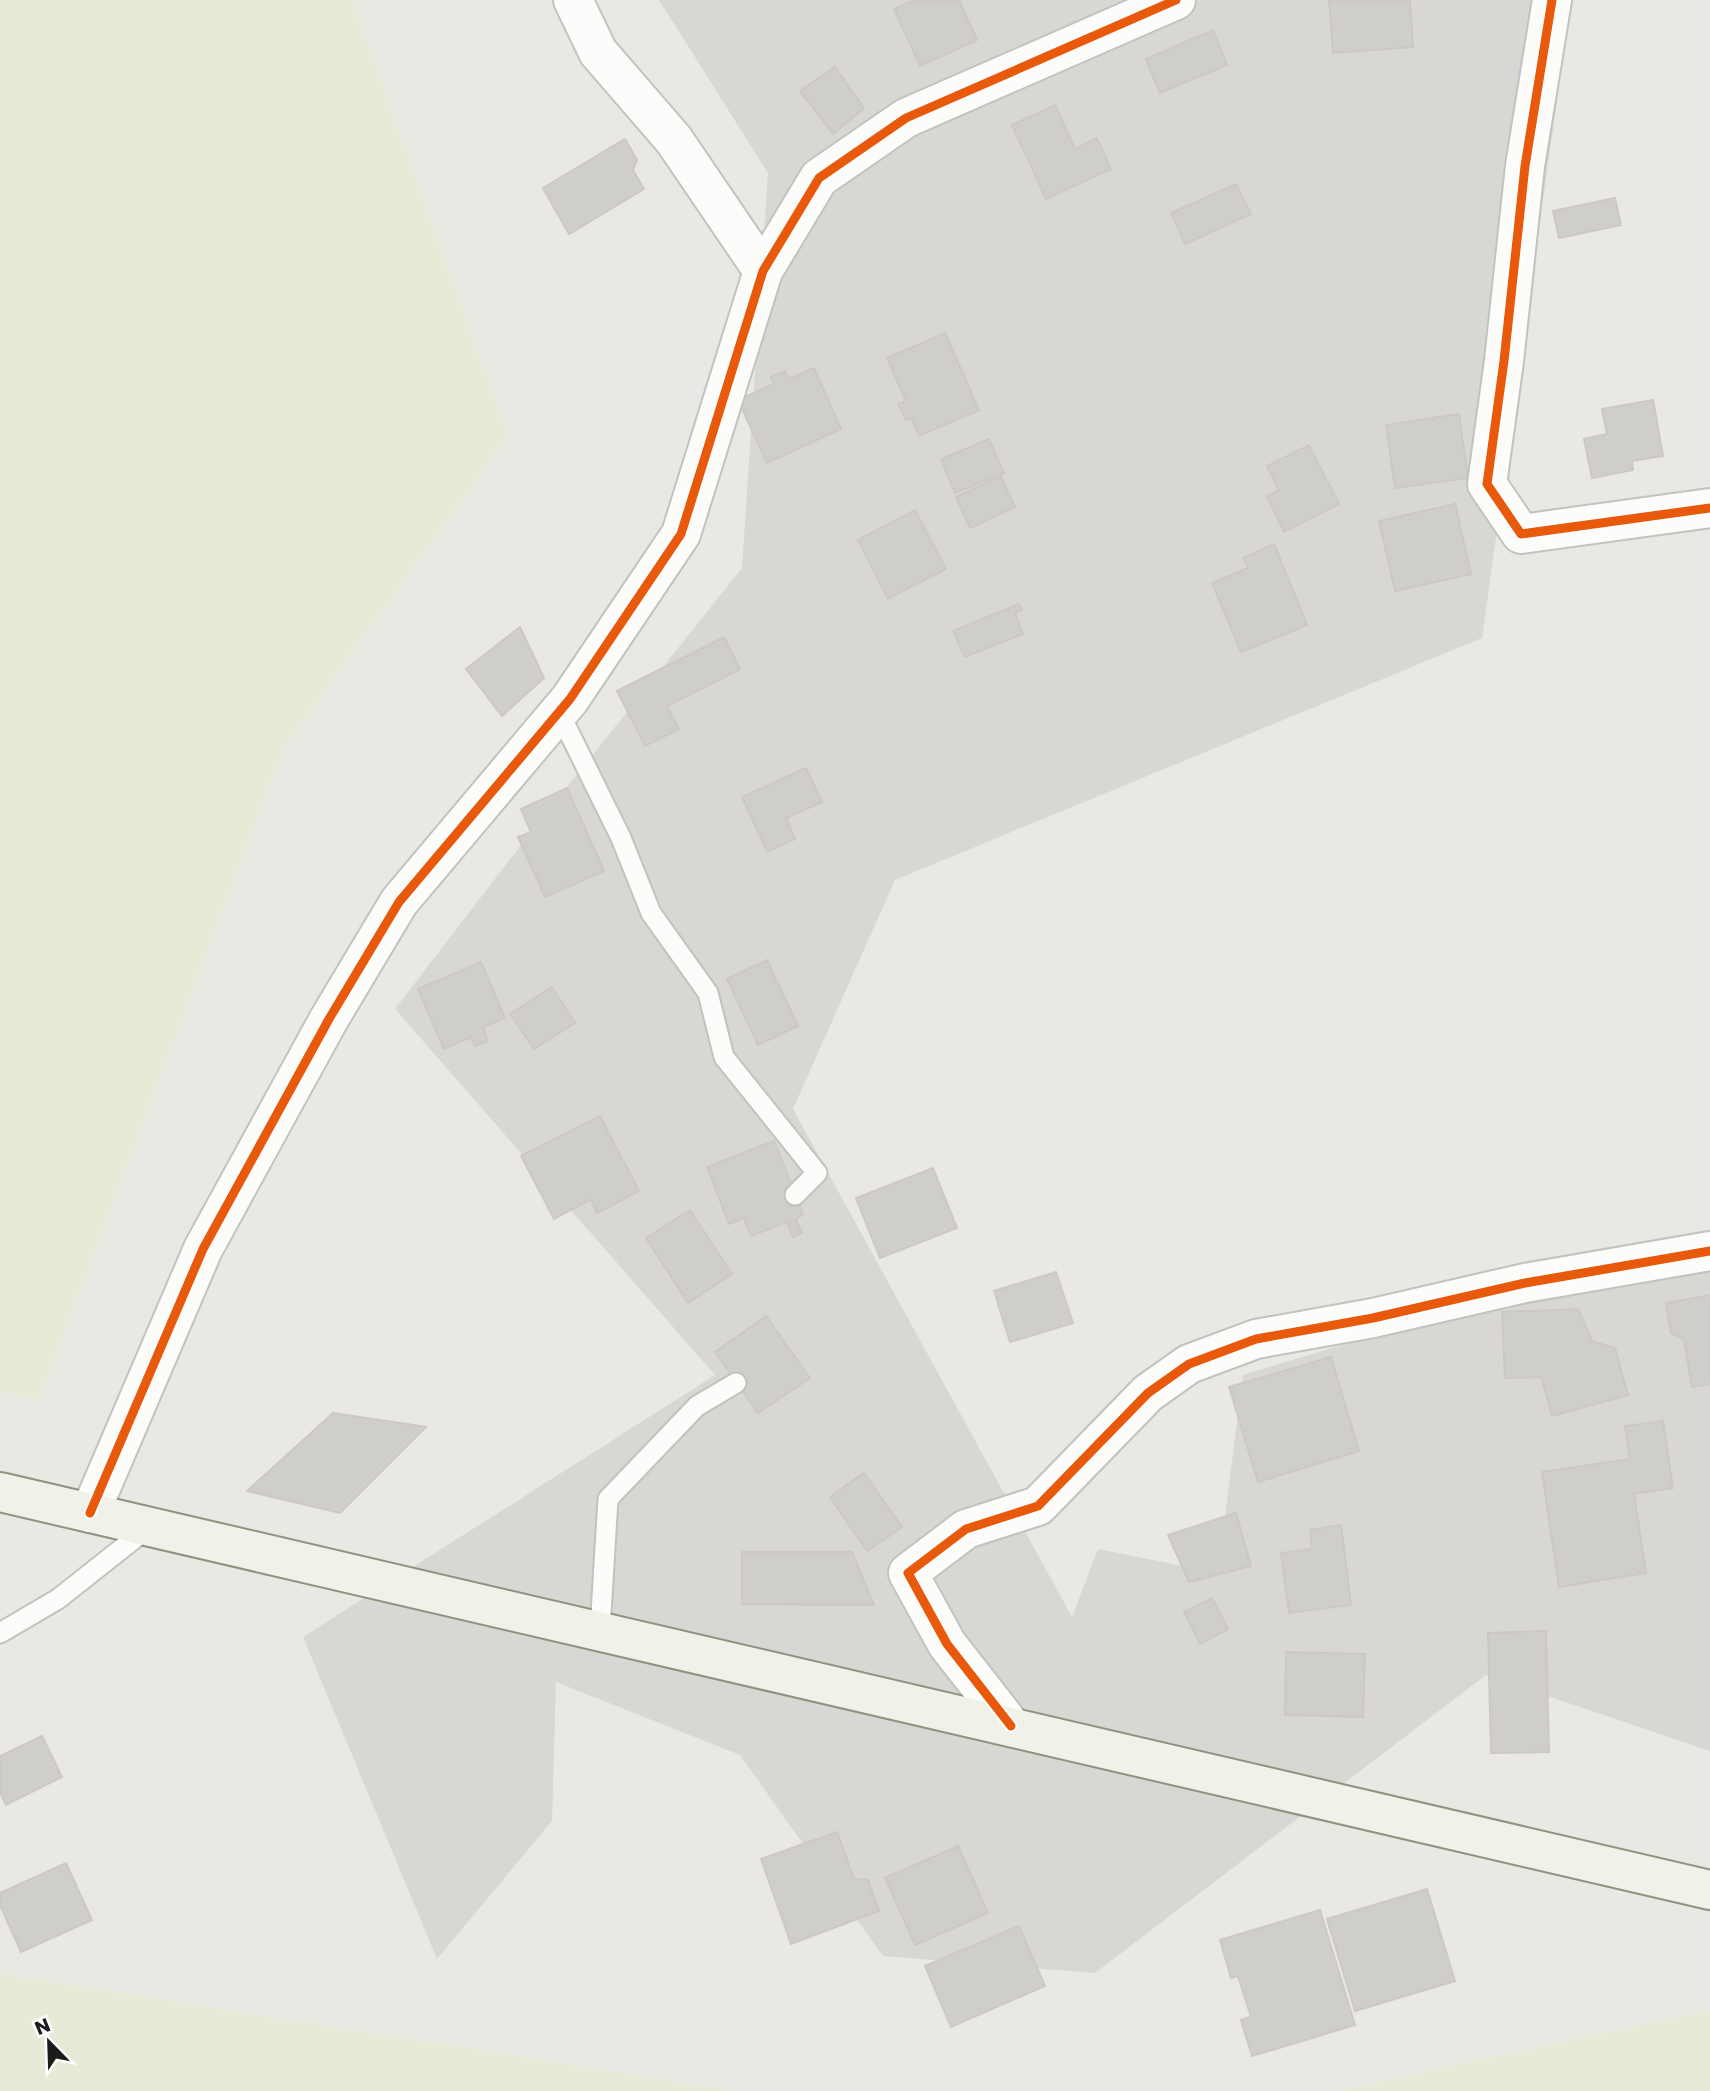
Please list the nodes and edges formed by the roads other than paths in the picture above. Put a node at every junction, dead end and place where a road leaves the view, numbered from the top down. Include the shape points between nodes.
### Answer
1 (573, 0) edge
2 (1176, 0) edge
3 (1552, 0) edge
4 (763, 271) junction
5 (1710, 508) edge
6 (559, 712) junction
7 (795, 1195) dead end
8 (1710, 1251) edge
9 (736, 1383) dead end
10 (0, 1492) edge
11 (90, 1513) junction
12 (150, 1526) junction
13 (600, 1630) junction
14 (0, 1633) edge
15 (1011, 1726) junction
16 (1710, 1890) edge

1 - 4 street via 598,52 674,140
2 - 4 street via 906,118 819,178
3 - 5 street via 1525,166 1487,484 1521,534
4 - 6 street via 681,534
6 - 7 lane via 621,838 651,913 708,993 724,1057 817,1173
6 - 11 street via 399,902 329,1019 203,1249
8 - 15 street via 1525,1283 1256,1339 1189,1364 1148,1394 1038,1506 965,1529 908,1573 947,1644
9 - 13 lane via 697,1406 608,1499
10 - 11 main road
11 - 12 main road
12 - 13 main road
12 - 14 lane via 58,1599
13 - 15 main road
15 - 16 main road

